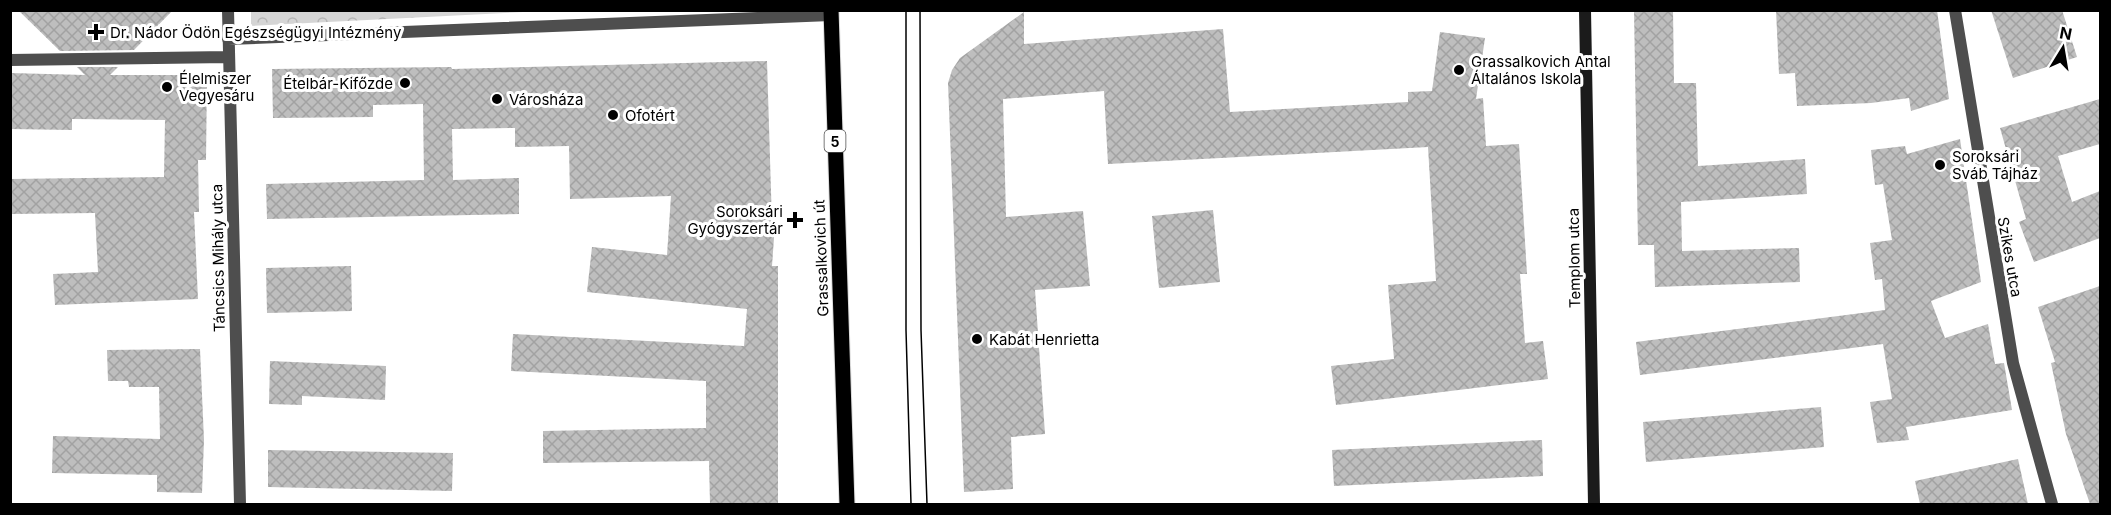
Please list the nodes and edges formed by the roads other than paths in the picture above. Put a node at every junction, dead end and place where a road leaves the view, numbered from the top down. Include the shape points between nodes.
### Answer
1 (228, 10) edge
2 (1585, 10) edge
3 (1955, 10) edge
4 (831, 13) edge
5 (228, 39) junction
6 (228, 57) junction
7 (10, 60) edge
8 (240, 504) edge
9 (848, 504) edge
10 (1594, 504) edge
11 (2052, 504) edge

1 - 5 street, Táncsics Mihály utca
2 - 10 street, Templom utca
3 - 11 street, Szikes utca via 2013,363
4 - 5 street
4 - 9 main road, Grassalkovich út / 5
5 - 6 street, Táncsics Mihály utca
6 - 7 street
6 - 8 street, Táncsics Mihály utca

